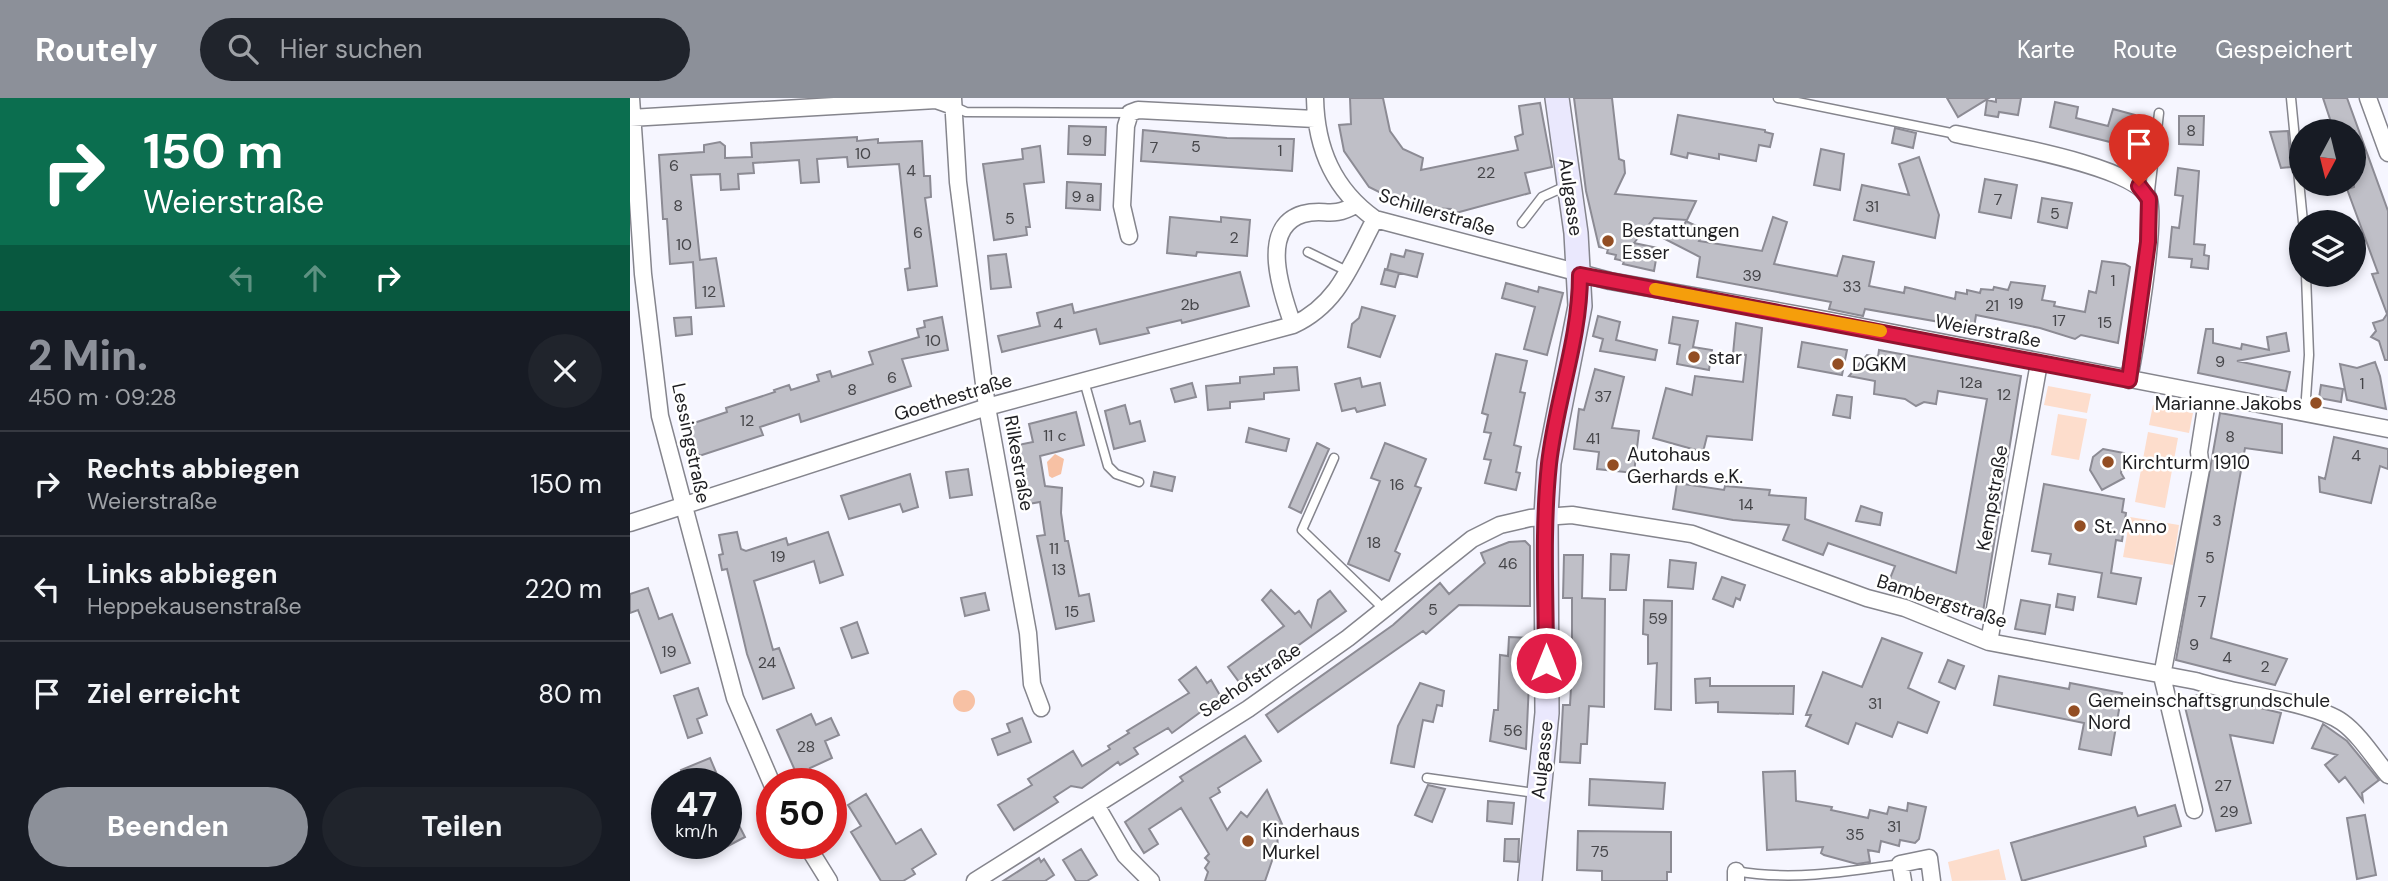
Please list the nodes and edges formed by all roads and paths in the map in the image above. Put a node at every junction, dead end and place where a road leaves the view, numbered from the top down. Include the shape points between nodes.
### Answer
1 (631, 98) edge
2 (1315, 98) edge
3 (1557, 98) edge
4 (1778, 98) edge
5 (2291, 98) edge
6 (2368, 98) edge
7 (953, 102) edge
8 (1130, 113) junction
9 (2159, 113) dead end
10 (631, 118) edge
11 (1315, 119) junction
12 (1956, 134) joint
13 (2387, 150) edge
14 (1569, 184) junction
15 (2149, 199) junction
16 (1355, 205) junction
17 (2302, 210) edge
18 (1375, 219) junction
19 (1522, 223) dead end
20 (1129, 236) dead end
21 (1308, 252) dead end
22 (1347, 271) junction
23 (1580, 275) junction
24 (2306, 287) edge
25 (1293, 325) junction
26 (2039, 363) junction
27 (2129, 380) junction
28 (1084, 381) junction
29 (2208, 396) junction
30 (987, 407) junction
31 (2305, 412) junction
32 (2388, 429) edge
33 (1334, 458) dead end
34 (1139, 482) dead end
35 (682, 505) junction
36 (1546, 516) junction
37 (630, 523) edge
38 (1384, 609) junction
39 (1989, 642) junction
40 (2162, 676) junction
41 (1041, 708) dead end
42 (765, 768) edge
43 (2388, 775) edge
44 (1427, 778) dead end
45 (1538, 793) junction
46 (1096, 805) junction
47 (2194, 810) dead end
48 (815, 859) edge
49 (1900, 863) junction
50 (1736, 876) edge
51 (829, 881) edge
52 (975, 881) edge
53 (1151, 881) edge
54 (1530, 881) edge
55 (1903, 881) edge
56 (1932, 881) edge

1 - 10 street, Lessingstraße
2 - 11 street, Schillerstraße
3 - 14 main road, Aulgasse
4 - 12 lane
5 - 17 lane
6 - 13 street
7 - 8 lane via 966,112
7 - 10 street
7 - 30 street, Rilkestraße via 958,182
8 - 11 street
8 - 20 street via 1122,206
9 - 15 lane
10 - 35 street, Lessingstraße via 660,416
11 - 16 street, Schillerstraße via 1326,162
12 - 15 street via 2102,169 2139,186
14 - 19 lane via 1542,197
14 - 23 main road, Aulgasse
15 - 27 street via 2148,242
16 - 18 street, Schillerstraße
16 - 25 street via 1333,215 1304,214 1281,229 1279,274
18 - 22 street, Goethestraße
18 - 23 street, Schillerstraße
21 - 22 lane
22 - 25 street, Goethestraße via 1333,298
23 - 26 street, Weierstraße
23 - 36 main road, Aulgasse via 1577,326 1549,463
24 - 31 lane
25 - 28 street, Goethestraße
26 - 27 street, Weierstraße
26 - 39 street, Kempstraße
27 - 29 street, Weierstraße
28 - 30 street, Goethestraße
28 - 34 lane via 1108,466
29 - 31 street, Weierstraße
29 - 40 street via 2199,452 2201,470
30 - 35 street, Goethestraße
30 - 41 street, Rilkestraße via 1028,633 1032,684
31 - 32 street, Weierstraße
33 - 38 lane via 1302,530
35 - 37 street, Goethestraße
35 - 42 street, Lessingstraße via 735,698
36 - 38 street, Seehofstraße via 1500,525 1472,539
36 - 39 street, Bambergstraße via 1572,515 1692,534
36 - 45 main road, Aulgasse via 1547,713
38 - 46 street, Seehofstraße via 1248,709
39 - 40 street, Bambergstraße
40 - 43 street, Bambergstraße via 2325,713 2352,730
40 - 47 street
44 - 45 lane
45 - 54 main road, Aulgasse
46 - 52 street, Seehofstraße
46 - 53 street via 1125,855
48 - 51 street
49 - 50 lane via 1805,879
49 - 55 street
49 - 56 street via 1928,858

